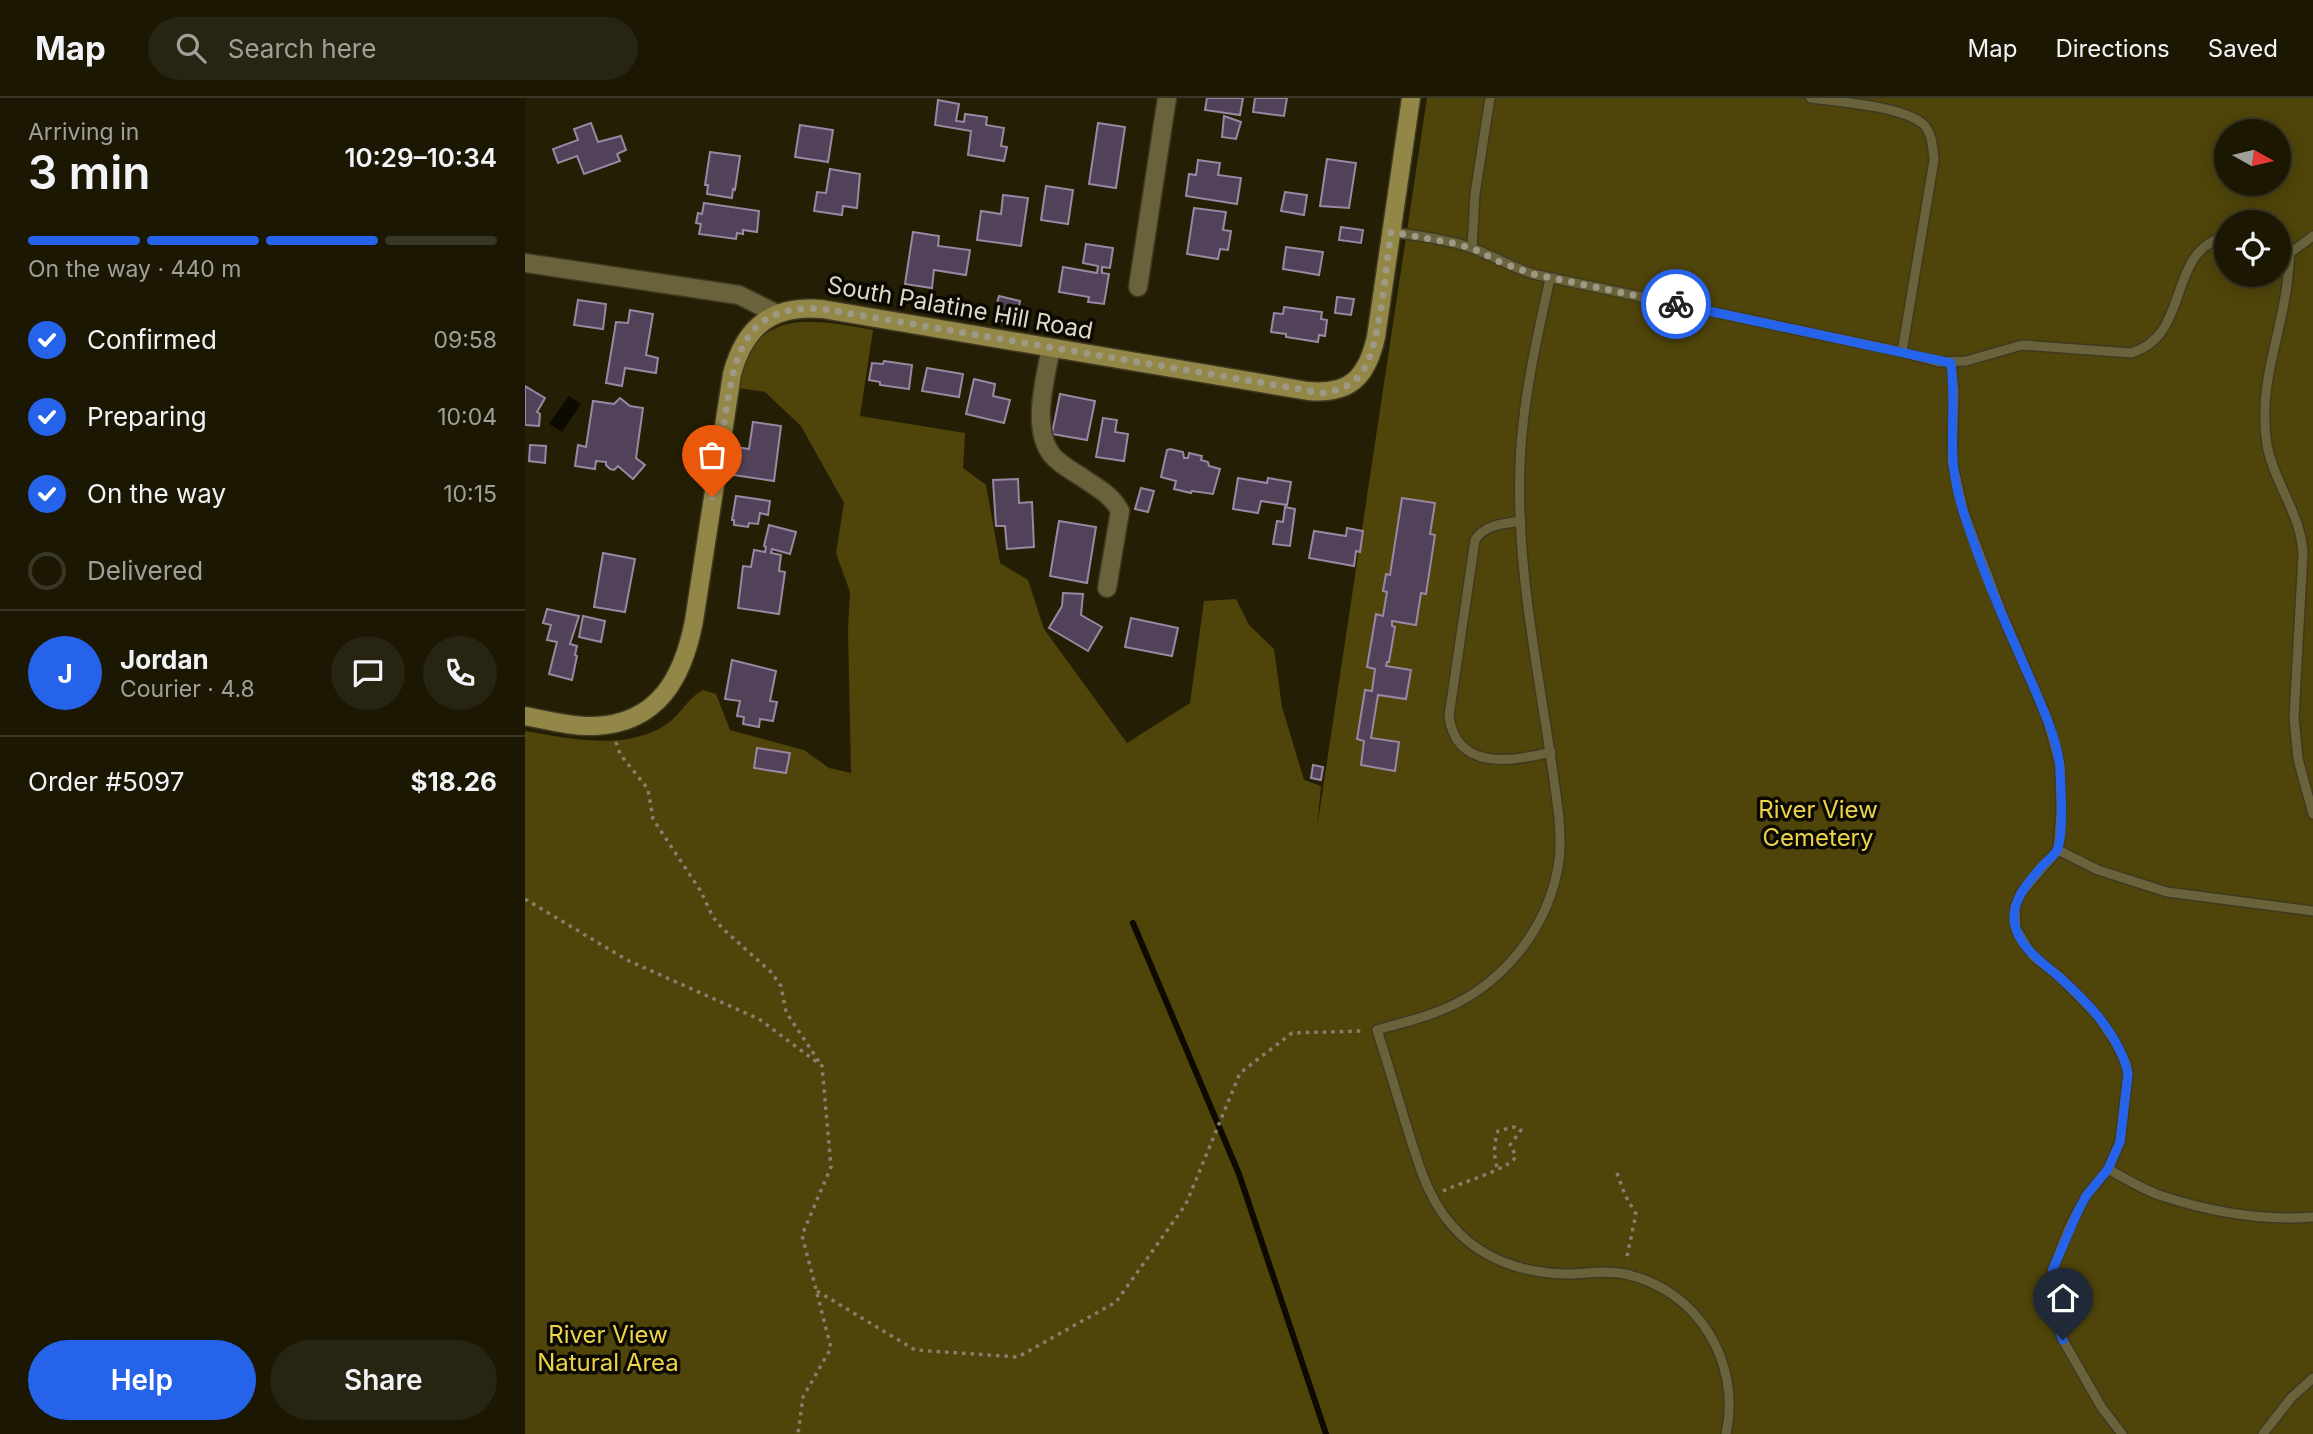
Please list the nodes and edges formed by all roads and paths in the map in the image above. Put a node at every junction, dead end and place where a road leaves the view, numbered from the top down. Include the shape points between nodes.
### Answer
1 (1167, 98) edge
2 (1411, 98) edge
3 (1490, 98) edge
4 (1811, 98) edge
5 (1391, 232) junction
6 (2313, 236) edge
7 (2214, 240) edge
8 (1472, 248) junction
9 (2291, 252) edge
10 (525, 263) edge
11 (1550, 278) junction
12 (1138, 287) dead end
13 (2287, 287) edge
14 (777, 314) junction
15 (1051, 348) junction
16 (1902, 352) junction
17 (1951, 363) junction
18 (1521, 521) junction
19 (1107, 588) dead end
20 (525, 716) edge
21 (618, 722) junction
22 (1551, 752) junction
23 (2313, 814) edge
24 (2058, 850) junction
25 (525, 899) edge
26 (2313, 911) edge
27 (1377, 1030) junction
28 (822, 1066) junction
29 (1498, 1169) junction
30 (2108, 1169) junction
31 (1617, 1173) dead end
32 (1432, 1197) junction
33 (2313, 1217) edge
34 (1625, 1274) junction
35 (817, 1291) junction
36 (2313, 1378) edge
37 (798, 1434) edge
38 (1727, 1434) edge
39 (2122, 1434) edge
40 (2263, 1434) edge

1 - 12 street
2 - 5 street, South Palatine Hill Road
3 - 8 lane
4 - 16 lane via 1903,112 1924,124 1932,141 1934,160
5 - 8 lane
5 - 15 street, South Palatine Hill Road via 1373,349 1359,376 1335,391 1308,391
6 - 9 lane
7 - 17 lane via 2199,250 2168,324 2143,350 2022,345
8 - 11 lane
10 - 14 street via 739,295
11 - 16 lane
11 - 18 lane via 1525,402
13 - 23 lane via 2263,408 2268,448 2302,536 2294,718 2298,759
14 - 15 street, South Palatine Hill Road via 823,309
14 - 21 street, South Palatine Hill Road via 749,335 732,374 694,621 681,667 669,690 654,705
15 - 19 street via 1041,420 1046,445 1053,457 1110,497 1120,511
16 - 17 lane
17 - 24 lane via 1952,461 1964,513 2047,718 2060,765
18 - 22 lane
18 - 22 lane via 1487,528 1475,540 1449,716 1464,748 1482,757 1502,760
20 - 21 street, South Palatine Hill Road via 584,725
21 - 28 path via 616,743 648,789 653,819 713,917 781,986 786,1012
22 - 27 lane via 1559,859 1552,891 1534,933 1496,976 1462,1000
24 - 26 lane via 2098,870 2167,892
24 - 30 lane via 2021,893 2014,920 2033,956 2098,1016 2126,1063 2120,1142
25 - 28 path via 627,960 759,1019
27 - 32 lane
27 - 35 path via 1292,1033 1240,1073 1187,1204 1116,1302 1018,1357 915,1350
28 - 35 path via 831,1167 802,1234
29 - 29 path via 1515,1160 1510,1145 1521,1130 1498,1131
29 - 32 path
30 - 33 lane via 2160,1195 2219,1212 2243,1217
30 - 39 lane via 2070,1226 2047,1298 2063,1340
31 - 34 path via 1636,1214
32 - 34 lane via 1461,1236 1507,1263 1536,1272
34 - 38 lane via 1667,1290 1710,1332 1727,1377
35 - 37 path via 831,1348 803,1397
36 - 40 lane

